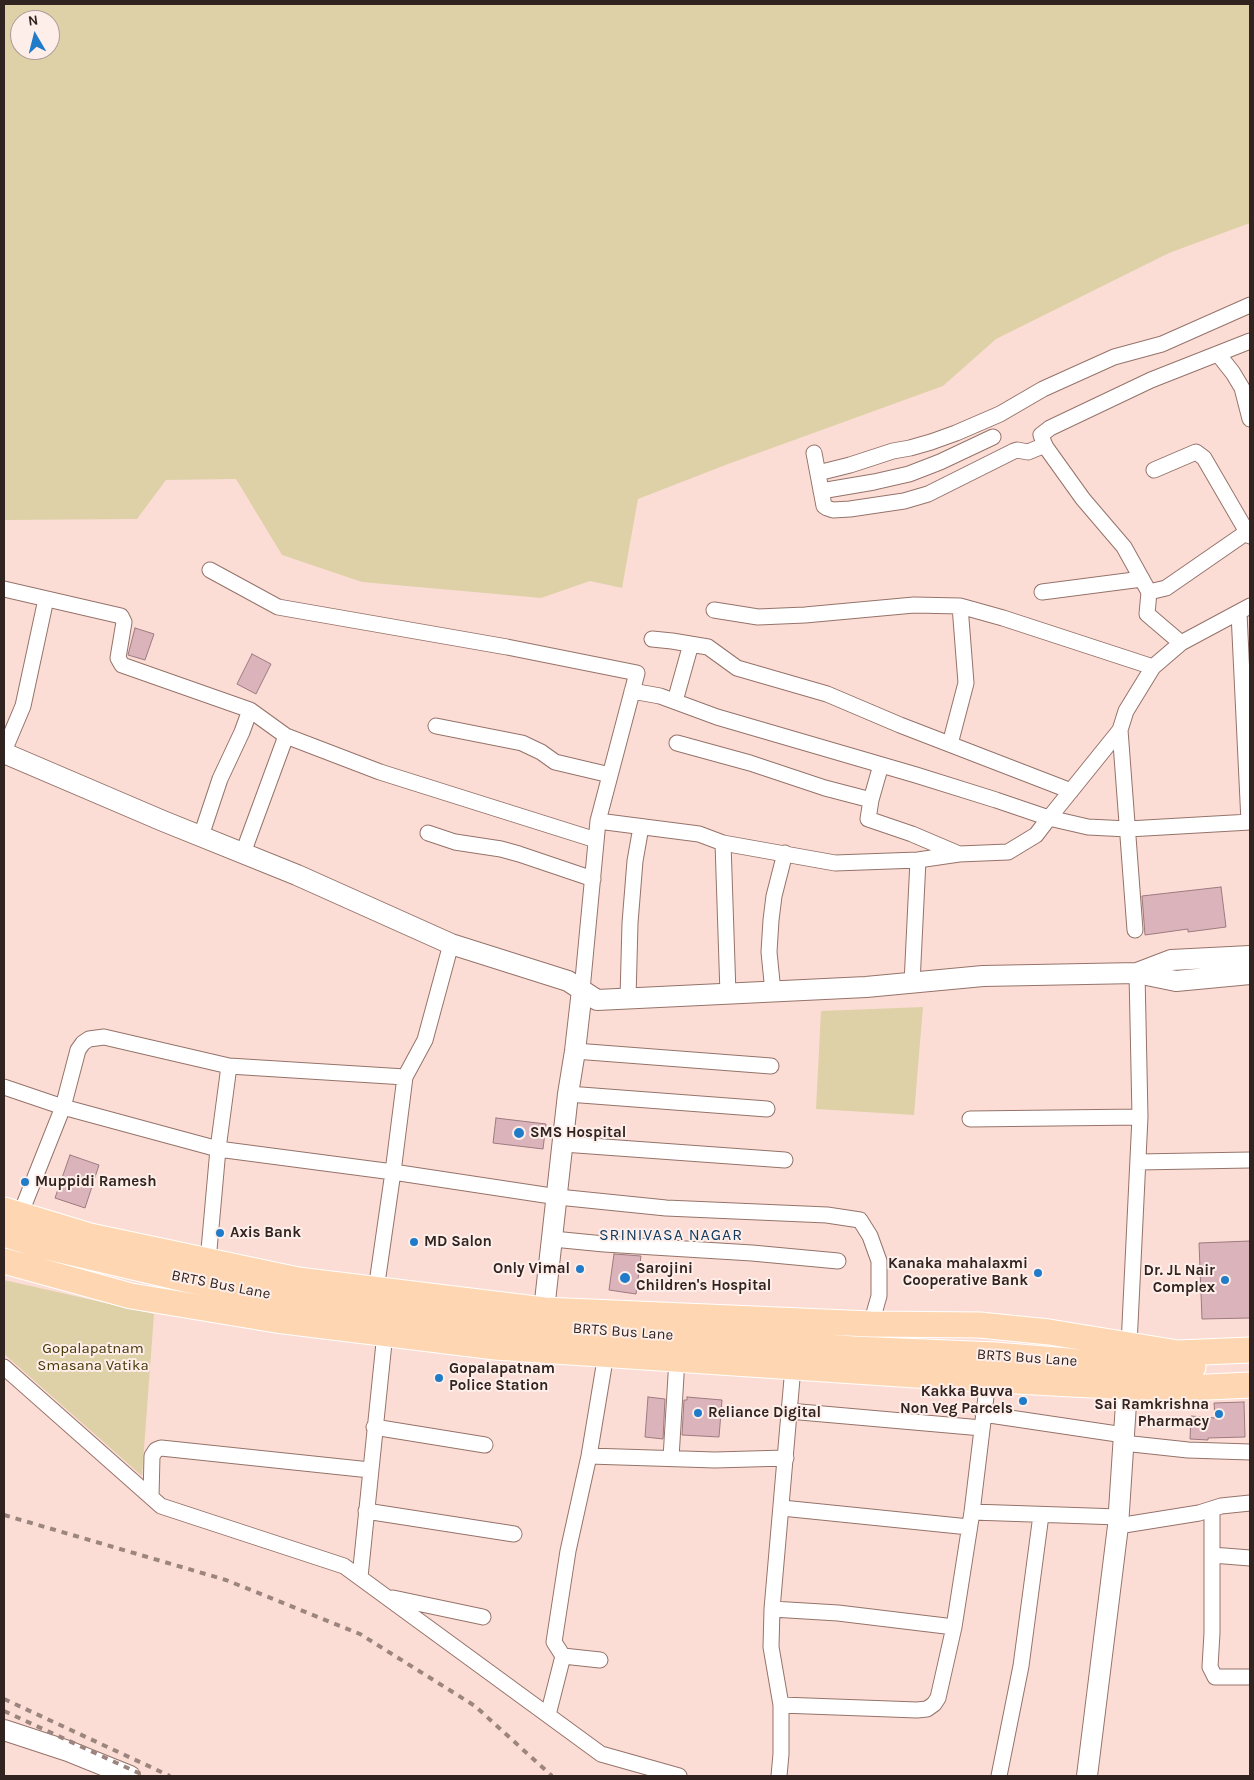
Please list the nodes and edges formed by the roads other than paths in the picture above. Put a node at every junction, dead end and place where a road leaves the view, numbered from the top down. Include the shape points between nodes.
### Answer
1 (1250, 305) edge
2 (1250, 341) edge
3 (1218, 354) junction
4 (1250, 419) edge
5 (985, 420) junction
6 (993, 437) junction
7 (1044, 445) junction
8 (814, 452) dead end
9 (1002, 458) junction
10 (1154, 470) dead end
11 (818, 473) junction
12 (821, 491) junction
13 (1249, 533) edge
14 (210, 570) dead end
15 (1145, 585) junction
16 (4, 589) edge
17 (1042, 592) dead end
18 (46, 599) junction
19 (960, 606) junction
20 (714, 610) dead end
21 (1244, 610) edge
22 (652, 639) dead end
23 (1181, 643) junction
24 (691, 644) junction
25 (1153, 667) junction
26 (632, 691) junction
27 (675, 701) junction
28 (250, 710) junction
29 (1247, 712) edge
30 (436, 726) dead end
31 (1120, 730) junction
32 (286, 736) junction
33 (677, 743) dead end
34 (950, 744) junction
35 (4, 752) edge
36 (881, 765) junction
37 (610, 775) junction
38 (1071, 791) junction
39 (871, 800) junction
40 (1049, 818) junction
41 (598, 821) junction
42 (1250, 822) edge
43 (640, 827) junction
44 (1128, 829) junction
45 (428, 833) dead end
46 (200, 836) junction
47 (596, 840) junction
48 (723, 843) junction
49 (243, 853) junction
50 (785, 853) junction
51 (959, 854) junction
52 (918, 860) junction
53 (593, 879) junction
54 (1135, 930) dead end
55 (451, 944) junction
56 (1250, 956) edge
57 (1137, 972) junction
58 (1250, 974) edge
59 (912, 983) junction
60 (582, 990) junction
61 (773, 992) junction
62 (728, 994) junction
63 (628, 998) junction
64 (575, 1051) junction
65 (229, 1066) junction
66 (771, 1066) dead end
67 (406, 1077) junction
68 (4, 1087) edge
69 (568, 1094) junction
70 (64, 1106) junction
71 (767, 1110) dead end
72 (1140, 1117) junction
73 (970, 1119) dead end
74 (563, 1144) junction
75 (218, 1149) junction
76 (785, 1160) dead end
77 (1250, 1160) edge
78 (1138, 1162) junction
79 (394, 1172) junction
80 (558, 1197) junction
81 (12, 1213) edge
82 (4, 1234) edge
83 (553, 1239) junction
84 (4, 1261) edge
85 (208, 1261) junction
86 (838, 1261) dead end
87 (376, 1290) junction
88 (544, 1310) junction
89 (871, 1324) junction
90 (385, 1333) junction
91 (1250, 1350) edge
92 (606, 1354) junction
93 (677, 1359) junction
94 (1250, 1366) edge
95 (4, 1367) edge
96 (793, 1367) junction
97 (1128, 1367) junction
98 (988, 1380) junction
99 (1250, 1385) edge
100 (790, 1412) junction
101 (983, 1421) junction
102 (374, 1427) junction
103 (1123, 1439) junction
104 (485, 1445) dead end
105 (1250, 1452) edge
106 (589, 1456) junction
107 (671, 1458) junction
108 (786, 1458) junction
109 (370, 1470) junction
110 (151, 1497) junction
111 (1250, 1503) edge
112 (782, 1508) junction
113 (1212, 1509) junction
114 (366, 1511) junction
115 (972, 1512) junction
116 (1041, 1515) junction
117 (1118, 1522) junction
118 (969, 1527) junction
119 (514, 1534) dead end
120 (1212, 1555) junction
121 (1250, 1558) edge
122 (360, 1577) junction
123 (386, 1597) junction
124 (772, 1609) junction
125 (482, 1616) dead end
126 (954, 1627) junction
127 (563, 1656) junction
128 (600, 1660) dead end
129 (1250, 1677) edge
130 (781, 1706) junction
131 (548, 1715) junction
132 (4, 1730) edge
133 (130, 1776) edge
134 (679, 1776) edge
135 (780, 1776) edge
136 (999, 1776) edge
137 (1087, 1776) edge

1 - 5 street via 1162,344 1114,358 1043,389
2 - 3 street
3 - 4 street via 1242,388
3 - 7 street via 1151,380 1050,428 1041,434
5 - 6 street
5 - 11 street via 931,442
6 - 9 street
6 - 12 street via 909,474
7 - 9 street via 1028,452 1018,450
7 - 15 street via 1083,499 1124,546
8 - 11 street
9 - 12 street via 928,494 904,501 833,510 824,506
10 - 13 street via 1196,452 1204,458
11 - 12 street
13 - 15 street via 1166,588
14 - 26 street via 278,607 637,672
15 - 17 street
15 - 23 street via 1147,614
16 - 18 street
18 - 28 street via 121,616 124,622 118,658 122,665
18 - 35 street via 24,706
19 - 20 street via 914,604 758,617
19 - 25 street
19 - 34 street via 966,683
21 - 23 street
21 - 29 street
22 - 24 street
23 - 25 street
24 - 27 street
24 - 34 street via 708,648 737,668 827,694
25 - 31 street via 1126,712
26 - 27 street
26 - 37 street
27 - 36 street via 717,717
28 - 32 street
28 - 46 street
29 - 42 street
30 - 37 street via 522,743 555,762
31 - 38 street
31 - 44 street
32 - 47 street via 380,772
32 - 49 street
33 - 39 street
34 - 38 street
35 - 46 street
36 - 39 street
36 - 40 street
37 - 41 street
38 - 40 street
39 - 51 street via 868,819
40 - 44 street via 1088,827
40 - 51 street via 1036,835 1008,852
41 - 43 street
41 - 47 street
42 - 44 street
43 - 48 street via 699,834
43 - 63 street via 630,923
44 - 54 street
45 - 53 street via 455,842 519,854
46 - 49 street
47 - 53 street
48 - 50 street
48 - 62 street
49 - 55 street
50 - 52 street via 835,863
50 - 61 street via 771,920
51 - 52 street
52 - 59 street
53 - 60 street
55 - 60 street via 568,981
55 - 67 street via 425,1040
56 - 57 street via 1172,960
57 - 58 street via 1176,981
57 - 59 street via 983,976
57 - 72 street
59 - 61 street
60 - 63 street via 597,1000
60 - 64 street
61 - 62 street
62 - 63 street
64 - 66 street
64 - 69 street
65 - 67 street
65 - 70 street via 104,1037 89,1039 78,1050
65 - 75 street
67 - 79 street
68 - 70 street
69 - 71 street
69 - 74 street
70 - 75 street
70 - 81 street
72 - 73 street
72 - 78 street
74 - 76 street
74 - 80 street
75 - 79 street
75 - 85 street
77 - 78 street
78 - 97 street
79 - 80 street
79 - 87 street
80 - 83 street
80 - 89 street via 666,1208 827,1215 860,1220 879,1261 879,1296
81 - 85 main road via 90,1236
82 - 97 main road, BRTS Bus Lane via 189,1280 294,1300 413,1315 550,1328 1004,1356
83 - 86 street
83 - 88 street
84 - 90 main road via 131,1296 276,1320
85 - 87 main road via 298,1280
87 - 88 main road
88 - 89 main road
89 - 97 main road via 980,1325 1049,1332
90 - 92 main road via 495,1347
90 - 102 street
91 - 97 main road via 1178,1353
92 - 93 main road
92 - 106 street
93 - 96 main road
93 - 107 street
94 - 97 main road, BRTS Bus Lane
95 - 110 street
96 - 98 main road
96 - 100 street
97 - 98 main road
97 - 99 main road via 1166,1389
97 - 103 street
98 - 101 street
100 - 101 street
100 - 108 street
101 - 103 street
101 - 115 street
102 - 104 street
102 - 109 street
103 - 105 street via 1188,1450
103 - 117 street
106 - 107 street
106 - 127 street via 574,1518 554,1642
107 - 108 street
108 - 112 street
109 - 110 street via 161,1448 152,1456
109 - 114 street
110 - 122 street via 161,1506 344,1566
111 - 113 street
112 - 118 street
112 - 124 street
113 - 117 street
113 - 120 street
114 - 119 street
114 - 122 street
115 - 116 street
115 - 118 street
116 - 117 street
116 - 136 street via 1021,1666
117 - 137 street
118 - 126 street
120 - 121 street
120 - 129 street via 1211,1672 1221,1678
122 - 123 street
123 - 125 street
123 - 131 street
124 - 126 street via 838,1613
124 - 130 street via 771,1647
126 - 130 street via 940,1694 927,1709
127 - 128 street
127 - 131 street
130 - 135 street
131 - 134 street via 601,1754
132 - 133 street

